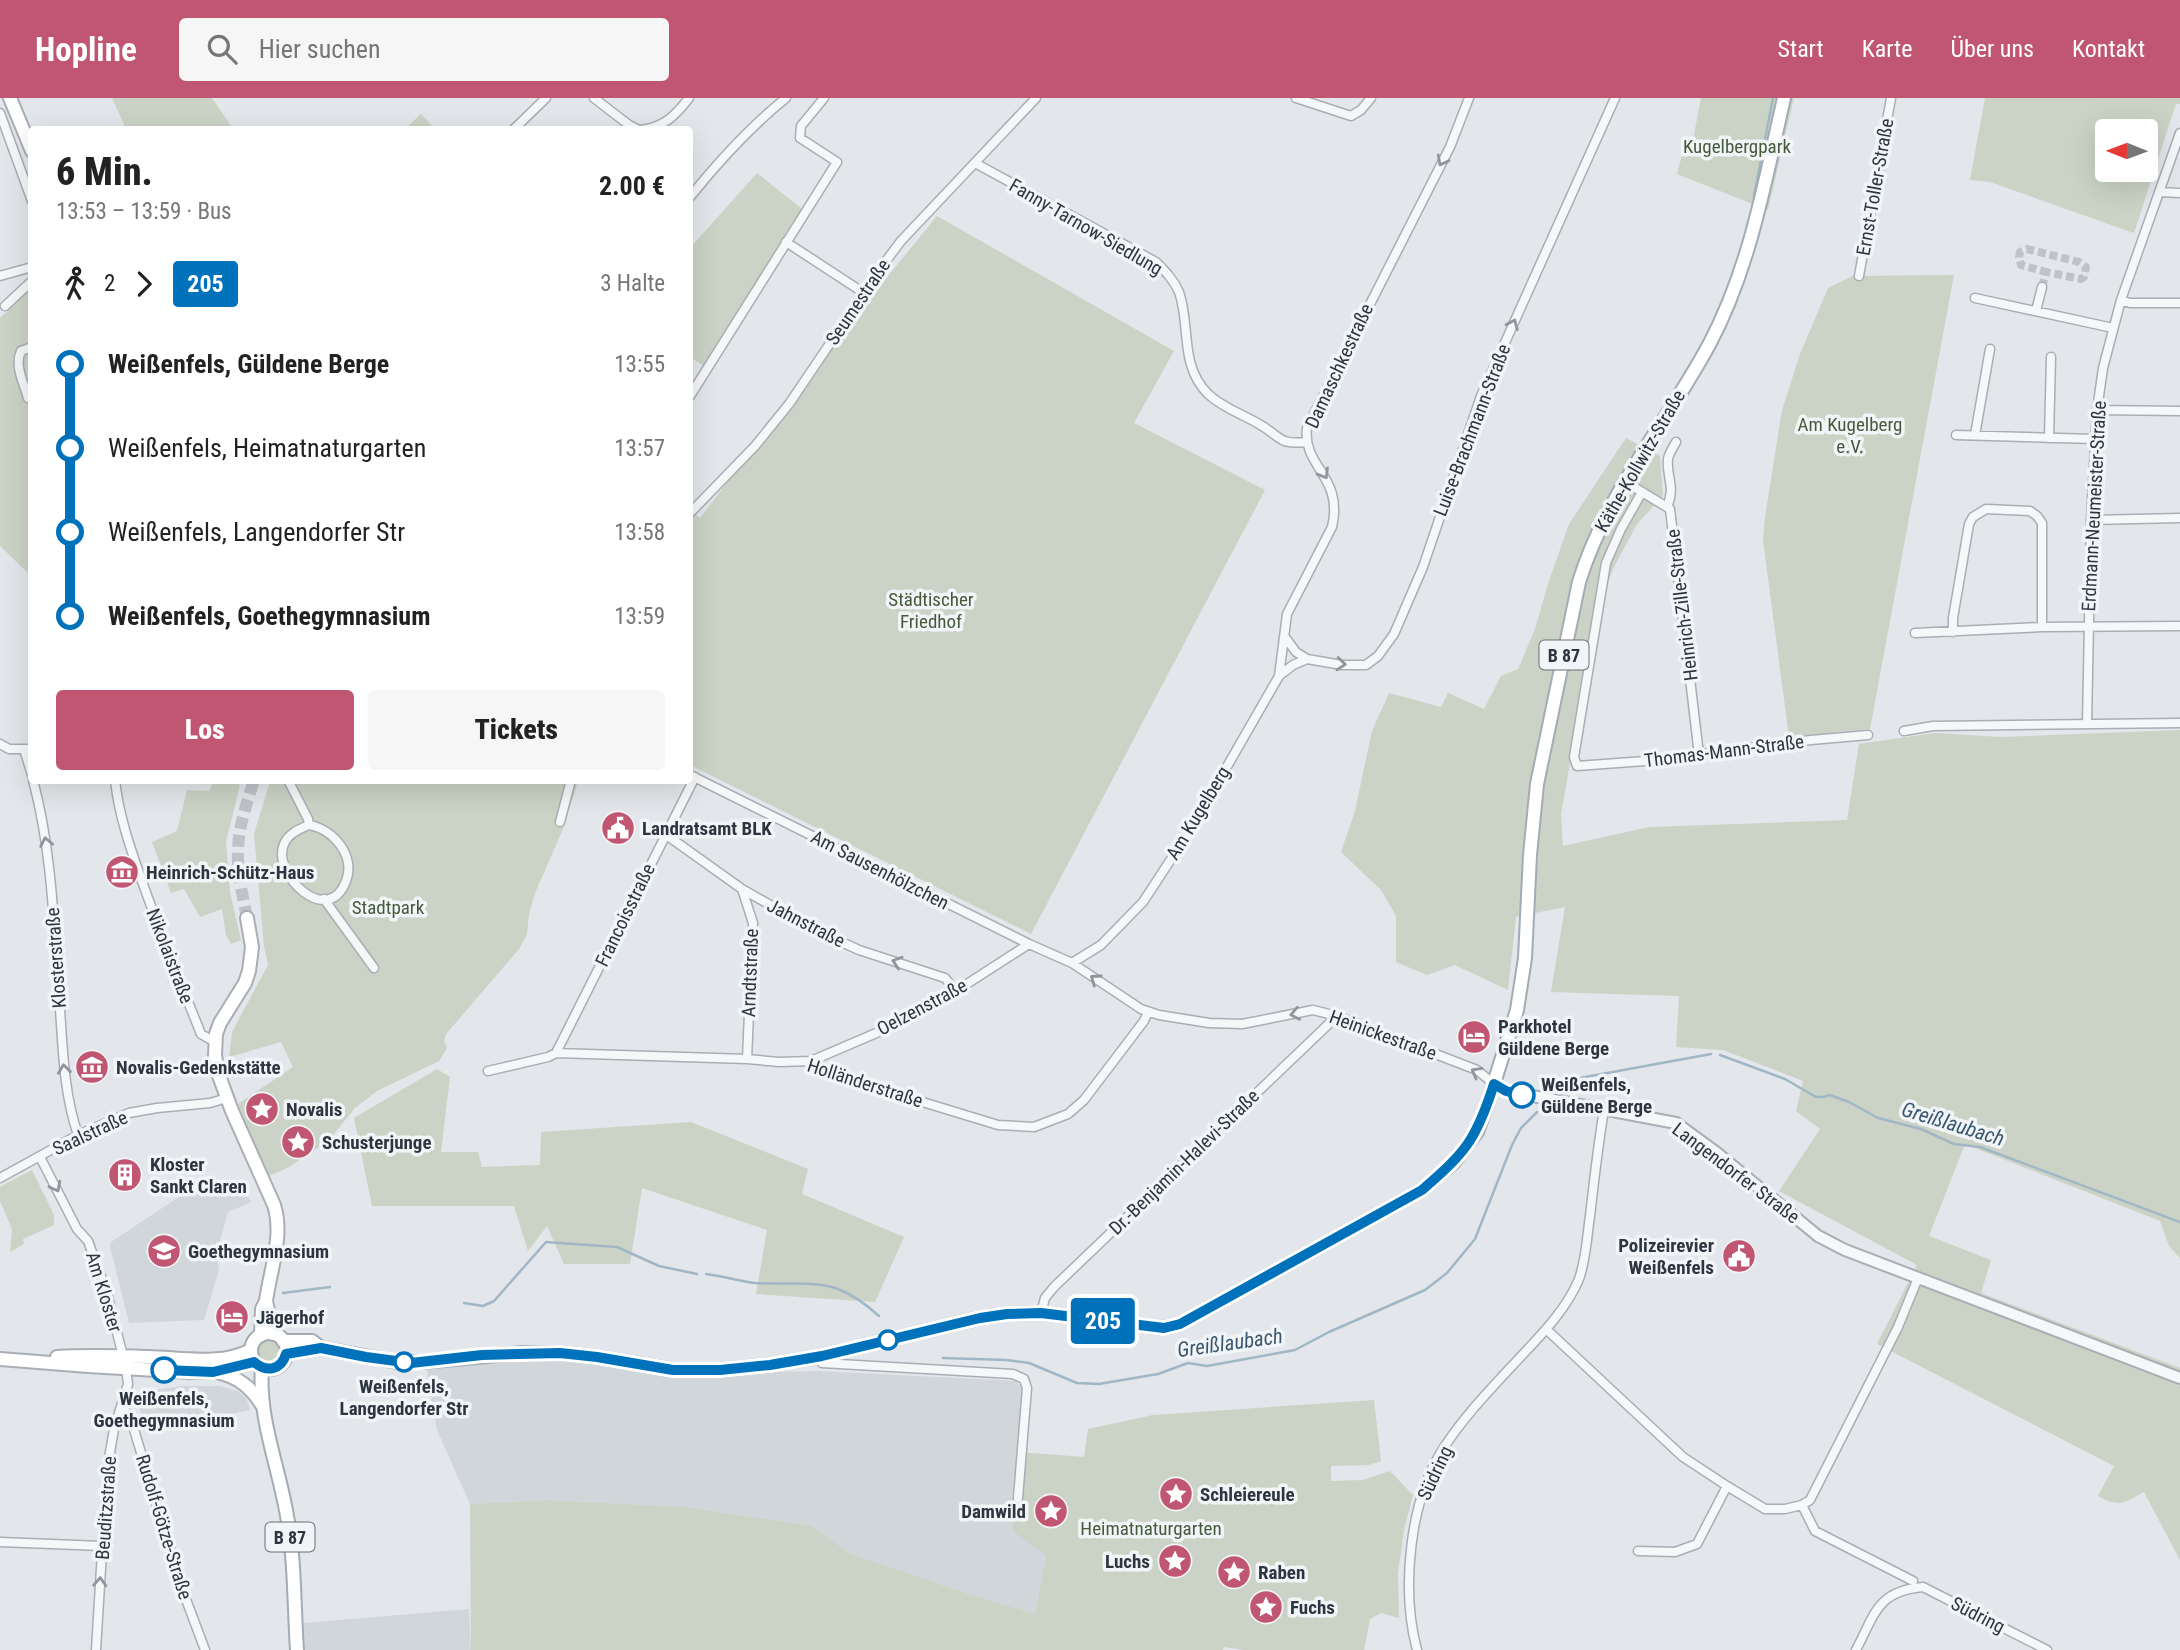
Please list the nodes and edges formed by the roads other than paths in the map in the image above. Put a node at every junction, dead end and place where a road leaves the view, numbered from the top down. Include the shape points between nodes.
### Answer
1 (10, 98) edge
2 (546, 98) edge
3 (594, 98) edge
4 (689, 98) edge
5 (786, 98) edge
6 (824, 98) edge
7 (1036, 98) edge
8 (1296, 98) edge
9 (1371, 98) edge
10 (1469, 98) edge
11 (1615, 98) edge
12 (1784, 98) edge
13 (1891, 98) edge
14 (0, 113) edge
15 (517, 126) edge
16 (631, 126) edge
17 (658, 126) edge
18 (2180, 133) edge
19 (28, 141) edge
20 (975, 163) junction
21 (28, 190) edge
22 (2159, 192) junction
23 (693, 193) edge
24 (2180, 193) edge
25 (786, 243) junction
26 (28, 268) edge
27 (0, 275) edge
28 (1859, 276) dead end
29 (28, 285) edge
30 (2042, 287) tunnel mouth
31 (864, 293) junction
32 (1975, 298) dead end
33 (2120, 300) junction
34 (2180, 303) edge
35 (5, 306) dead end
36 (2036, 311) junction
37 (2113, 328) junction
38 (28, 348) edge
39 (1990, 349) dead end
40 (2051, 357) dead end
41 (693, 391) edge
42 (27, 398) edge
43 (2097, 410) junction
44 (2180, 411) edge
45 (1956, 435) dead end
46 (1976, 435) junction
47 (2049, 438) junction
48 (2094, 439) junction
49 (1307, 442) junction
50 (1676, 442) dead end
51 (1625, 481) junction
52 (1642, 492) junction
53 (1667, 507) junction
54 (693, 508) edge
55 (2180, 518) edge
56 (2091, 520) junction
57 (2180, 626) edge
58 (2042, 627) junction
59 (2089, 627) junction
60 (1953, 632) junction
61 (1915, 633) dead end
62 (1285, 638) junction
63 (1307, 659) junction
64 (1279, 677) junction
65 (2180, 723) edge
66 (2087, 724) junction
67 (1904, 731) dead end
68 (1868, 735) dead end
69 (0, 744) edge
70 (28, 749) edge
71 (1699, 755) junction
72 (693, 776) edge
73 (34, 784) edge
74 (115, 784) edge
75 (290, 784) edge
76 (570, 784) edge
77 (688, 784) edge
78 (560, 822) dead end
79 (309, 825) junction
80 (665, 834) junction
81 (742, 888) junction
82 (324, 899) junction
83 (247, 918) tunnel mouth
84 (1029, 944) junction
85 (1072, 963) junction
86 (374, 968) dead end
87 (956, 991) junction
88 (1148, 1012) junction
89 (1337, 1016) junction
90 (215, 1042) junction
91 (556, 1053) junction
92 (747, 1059) junction
93 (811, 1061) junction
94 (488, 1072) dead end
95 (1494, 1084) junction
96 (227, 1098) junction
97 (1604, 1110) junction
98 (78, 1135) junction
99 (40, 1157) junction
100 (0, 1178) edge
101 (1918, 1279) junction
102 (1041, 1313) junction
103 (1546, 1329) junction
104 (276, 1341) junction
105 (822, 1356) junction
106 (0, 1359) edge
107 (125, 1362) junction
108 (261, 1362) junction
109 (213, 1372) junction
110 (2180, 1378) edge
111 (262, 1405) junction
112 (121, 1407) junction
113 (266, 1422) junction
114 (1727, 1486) junction
115 (1018, 1498) dead end
116 (1802, 1505) junction
117 (0, 1542) edge
118 (102, 1546) junction
119 (1638, 1551) dead end
120 (1913, 1581) dead end
121 (96, 1650) edge
122 (205, 1650) edge
123 (297, 1650) edge
124 (1416, 1650) edge
125 (1856, 1650) edge
126 (2047, 1650) edge

1 - 19 main road
2 - 15 street
3 - 16 street
4 - 17 street
5 - 23 street via 750,129
6 - 25 street via 800,126 800,138 837,162
7 - 20 street, Seumestraße
8 - 9 street via 1350,116
10 -> 49 street, Damaschkestraße via 1450,147 1323,394 1307,428
63 -> 11 street, Luise-Brachmann-Straße via 1366,665 1394,634 1423,567 1481,396
12 - 51 main road, Käthe-Kollwitz-Straße / B 87 via 1757,218 1735,289 1692,374
13 - 28 street, Ernst-Toller-Straße
14 - 21 street
18 - 22 street, Erdmann-Neumeister-Straße
20 - 31 street, Seumestraße via 901,241
20 - 49 street, Fanny-Tarnow-Siedlung via 1156,262 1179,292 1192,370 1207,392 1280,440
22 - 24 street
22 - 33 street, Erdmann-Neumeister-Straße
25 - 31 street
25 - 41 street
26 - 27 street
29 - 35 street
30 - 36 street
31 - 54 street, Seumestraße via 789,404 755,446
32 - 36 street
33 - 34 street
33 - 37 street, Erdmann-Neumeister-Straße
36 - 37 street
37 - 43 street, Erdmann-Neumeister-Straße
38 - 42 street via 18,358
39 - 46 street
40 - 47 street
43 - 44 street
43 - 48 street, Erdmann-Neumeister-Straße
45 - 46 street
46 - 47 street
47 - 48 street
48 - 56 street, Erdmann-Neumeister-Straße
49 -> 62 street, Damaschkestraße via 1331,486 1335,514 1287,614
50 - 53 street via 1668,463 1672,490
51 - 52 street, Heinrich-Zille-Straße
51 - 95 main road, Käthe-Kollwitz-Straße / B 87 via 1588,553 1577,595 1537,784 1521,990
52 - 53 street, Heinrich-Zille-Straße
52 - 71 street, Thomas-Mann-Straße via 1606,563 1574,757 1581,766
53 - 71 street, Heinrich-Zille-Straße
55 - 56 street
56 - 59 street, Erdmann-Neumeister-Straße
57 - 59 street
58 - 59 street
58 - 60 street
58 - 60 street via 2042,523 2030,511 1986,509 1969,524
59 - 66 street, Erdmann-Neumeister-Straße
60 - 61 street
62 - 63 street
62 - 64 street, Am Kugelberg
63 - 64 street
64 - 85 street, Am Kugelberg via 1143,902 1101,945
65 - 66 street
66 - 67 street via 1933,726
68 - 71 street, Thomas-Mann-Straße
69 - 70 street
72 - 84 street, Am Sausenhölzchen
98 -> 73 street, Klosterstraße via 69,1110 63,1064 50,863
74 - 90 street, Nikolaistraße via 128,843 159,930 201,1034
75 - 79 street
76 - 78 street
77 - 80 street, Francoisstraße
79 - 82 street via 333,838 349,863 344,885
79 - 82 street via 290,836 282,853 301,892
80 - 81 street, Jahnstraße
80 - 91 street, Francoisstraße
87 -> 81 street, Jahnstraße via 945,978 859,950
81 - 92 street, Arndtstraße via 753,923
82 - 86 street
83 - 90 main road via 252,947 249,971 220,1023
84 - 85 street, Am Sausenhölzchen
84 - 87 street, Oelzenstraße
88 -> 85 street, Heinickestraße
87 - 93 street, Oelzenstraße via 909,1018
89 -> 88 street, Heinickestraße via 1313,1010 1242,1024
88 - 93 street, Holländerstraße via 1084,1100 1068,1114 1034,1126 998,1125 847,1079
95 -> 89 street, Heinickestraße via 1477,1070
89 - 102 street, Dr.-Benjamin-Halevi-Straße via 1054,1287
90 - 96 main road via 216,1066
91 - 92 street, Holländerstraße
91 - 94 street, Holländerstraße
92 - 93 street, Holländerstraße
95 - 97 street, Langendorfer Straße via 1506,1091
95 - 102 main road, B 87 via 1473,1139 1454,1163 1422,1190 1180,1324 1164,1328
96 - 98 street, Saalstraße via 129,1113
96 - 104 main road via 278,1218 266,1301
97 - 101 street, Langendorfer Straße via 1676,1123 1818,1236
97 - 103 street, Südring via 1579,1278
98 - 99 street, Saalstraße
99 - 100 street, Saalstraße
99 -> 107 street, Am Kloster via 77,1229 91,1239
101 - 110 street, Langendorfer Straße
101 - 116 street via 1810,1500
102 - 105 main road, B 87 via 980,1318
103 - 114 street via 1682,1457
103 - 124 street, Südring via 1477,1404 1442,1450 1427,1482 1409,1561 1408,1608
104 - 105 main road, B 87 via 411,1363 560,1353 673,1370 745,1368
104 - 108 main road via 282,1363
104 - 108 main road via 254,1341
105 - 115 street via 822,1363 1013,1374 1024,1379
106 - 107 main road via 88,1366
107 - 108 main road via 239,1356
107 - 109 main road
107 - 112 street, Beuditzstraße via 128,1384
108 - 109 main road
108 - 111 main road, B 87
108 - 113 main road, B 87 via 268,1398
109 - 111 main road via 238,1379
111 - 113 main road, B 87
112 - 118 street, Beuditzstraße via 108,1454
112 - 122 street, Rudolf-Götze-Straße via 132,1423
113 - 123 main road, B 87 via 288,1517
114 - 116 street via 1765,1509
114 - 119 street via 1697,1544 1675,1552
116 - 120 street via 1815,1531
117 - 118 street
121 -> 118 street, Beuditzstraße
125 - 126 street, Südring via 1881,1603 1893,1593 1923,1587

